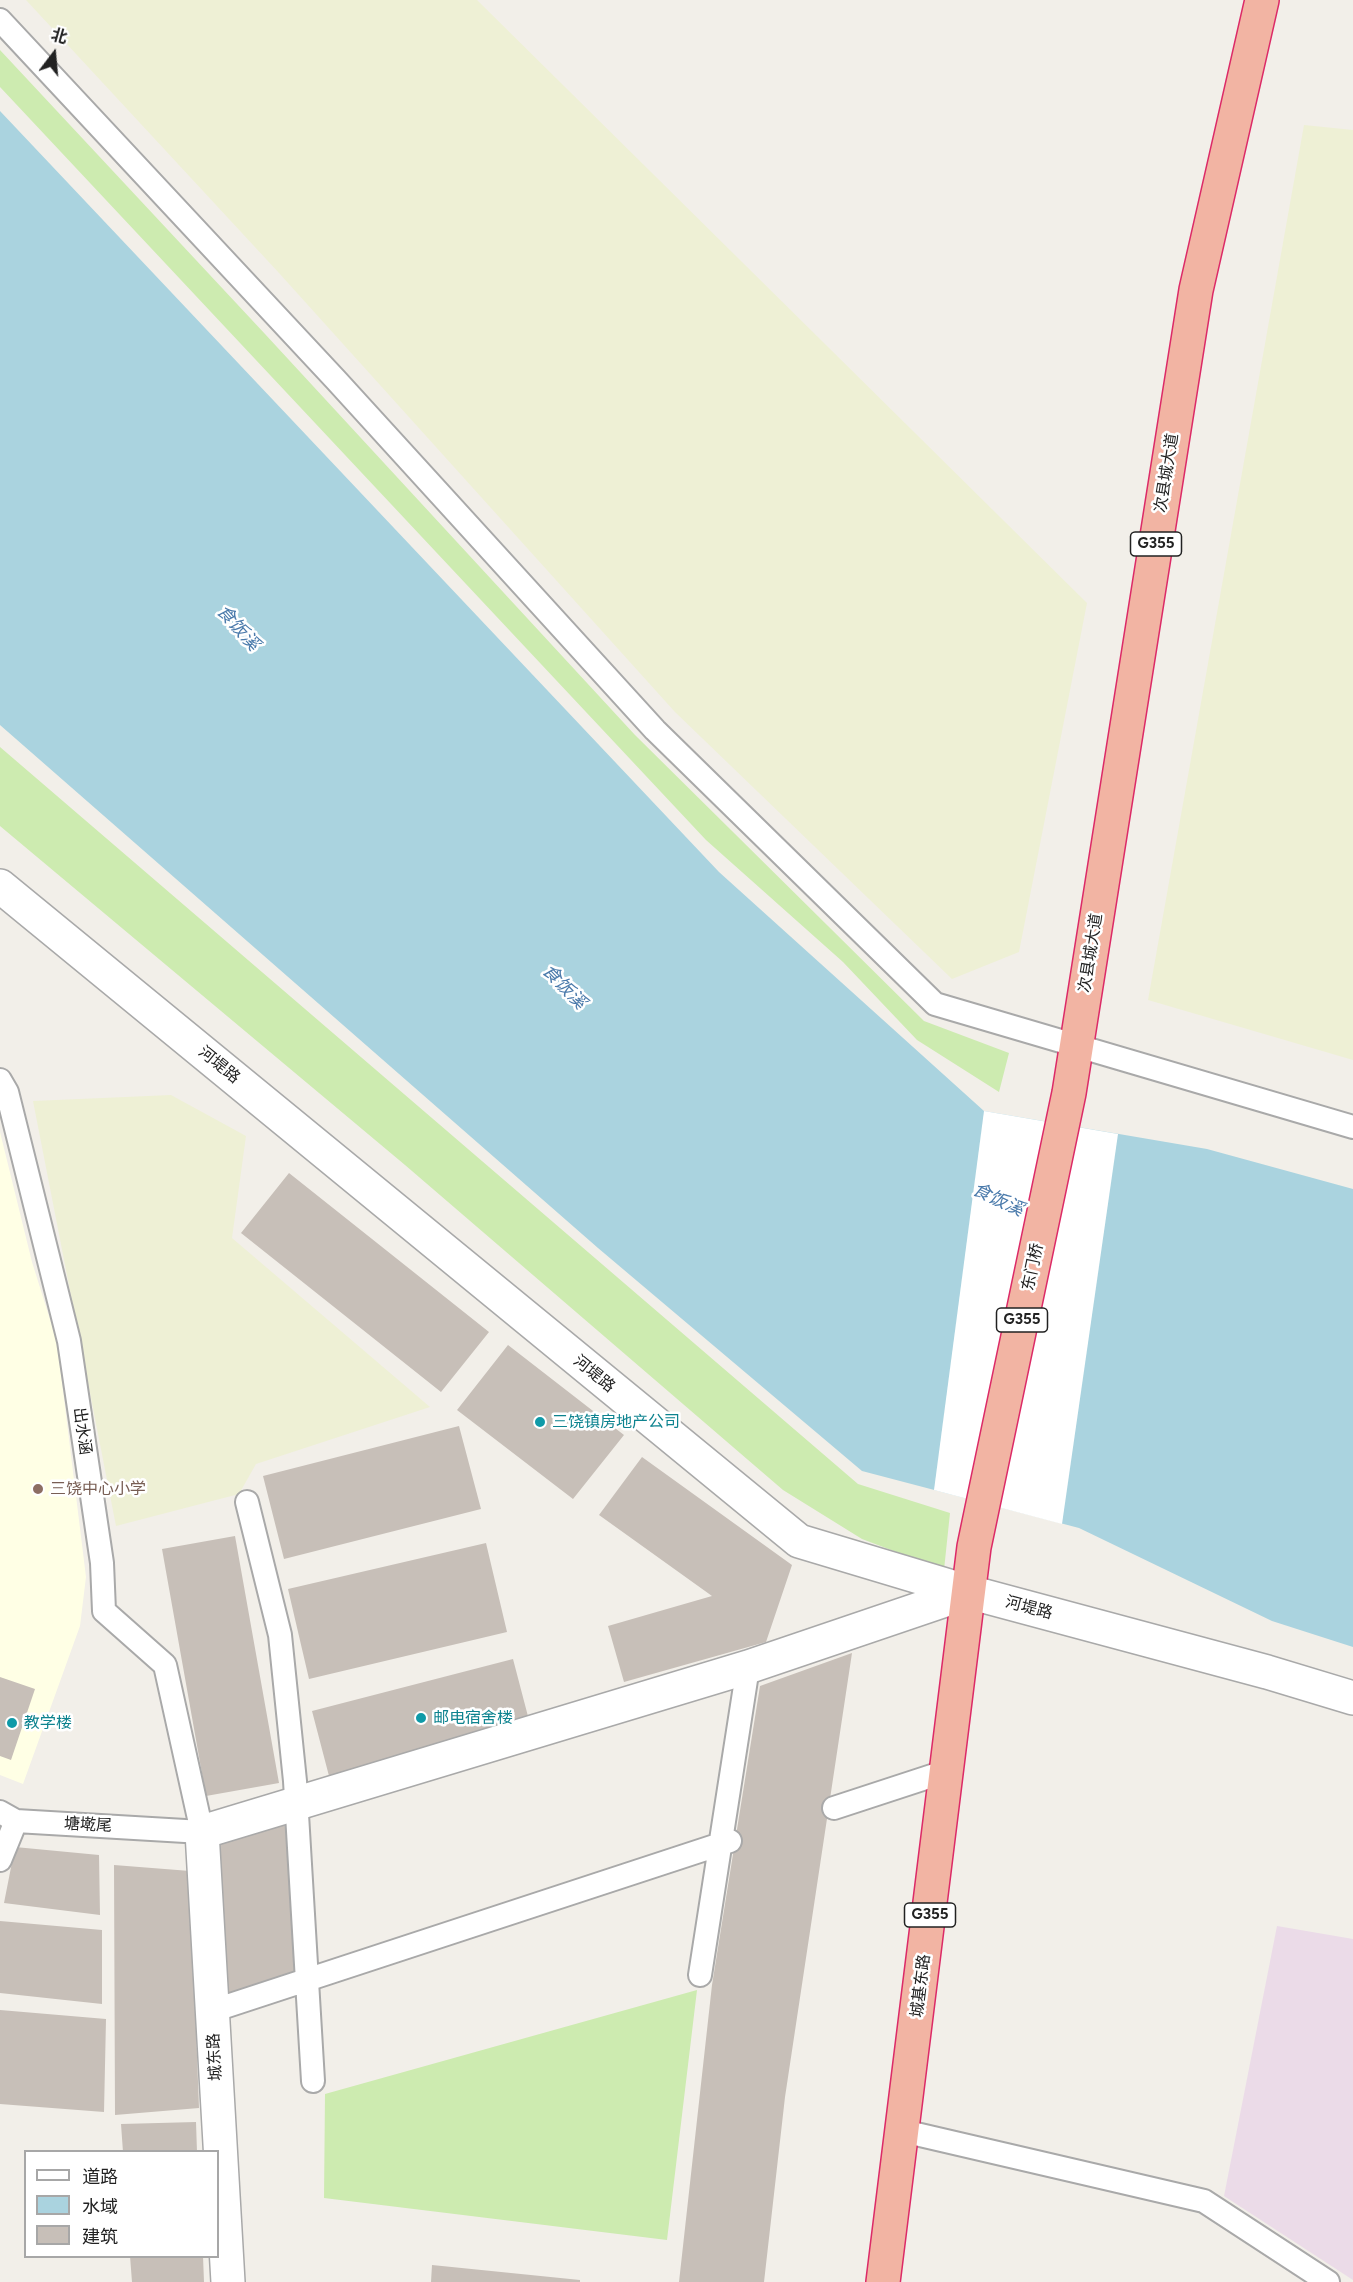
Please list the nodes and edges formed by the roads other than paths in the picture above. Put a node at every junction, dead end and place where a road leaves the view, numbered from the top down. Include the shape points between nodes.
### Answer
1 (1262, 0) edge
2 (0, 20) edge
3 (0, 886) edge
4 (1076, 1046) junction
5 (0, 1080) edge
6 (1069, 1093) joint
7 (1353, 1128) edge
8 (247, 1502) dead end
9 (975, 1547) joint
10 (969, 1592) junction
11 (748, 1667) junction
12 (1353, 1698) edge
13 (948, 1771) junction
14 (295, 1804) junction
15 (834, 1808) dead end
16 (8, 1817) edge
17 (201, 1832) junction
18 (725, 1843) junction
19 (0, 1860) edge
20 (700, 1975) dead end
21 (307, 1980) junction
22 (213, 2011) junction
23 (313, 2081) dead end
24 (903, 2131) junction
25 (228, 2282) edge
26 (884, 2282) edge
27 (1328, 2282) edge

1 - 4 highway, 次县城大道 / G355 via 1196,290
2 - 4 lane via 655,730 935,1004
3 - 10 street, 河堤路 via 799,1542
4 - 6 highway, 次县城大道 / G355
4 - 7 lane
5 - 17 lane, 出水涵 via 7,1092 69,1341 102,1563 104,1611 165,1665
6 - 9 highway, 东门桥 / G355
8 - 14 lane via 280,1635
9 - 10 highway, 城基东路 / G355
10 - 11 street
10 - 12 street, 河堤路
10 - 13 highway, 城基东路 / G355
11 - 14 street
11 - 18 lane
13 - 15 lane
13 - 24 highway, 城基东路 / G355
14 - 17 street
14 - 21 lane
16 - 17 lane, 塘墘尾
16 - 19 lane, 塘墘尾
17 - 22 street, 城东路
18 - 20 lane
18 - 21 lane
21 - 22 lane
21 - 23 lane
22 - 25 street, 城东路
24 - 26 highway, 城基东路 / G355
24 - 27 lane via 1204,2201

